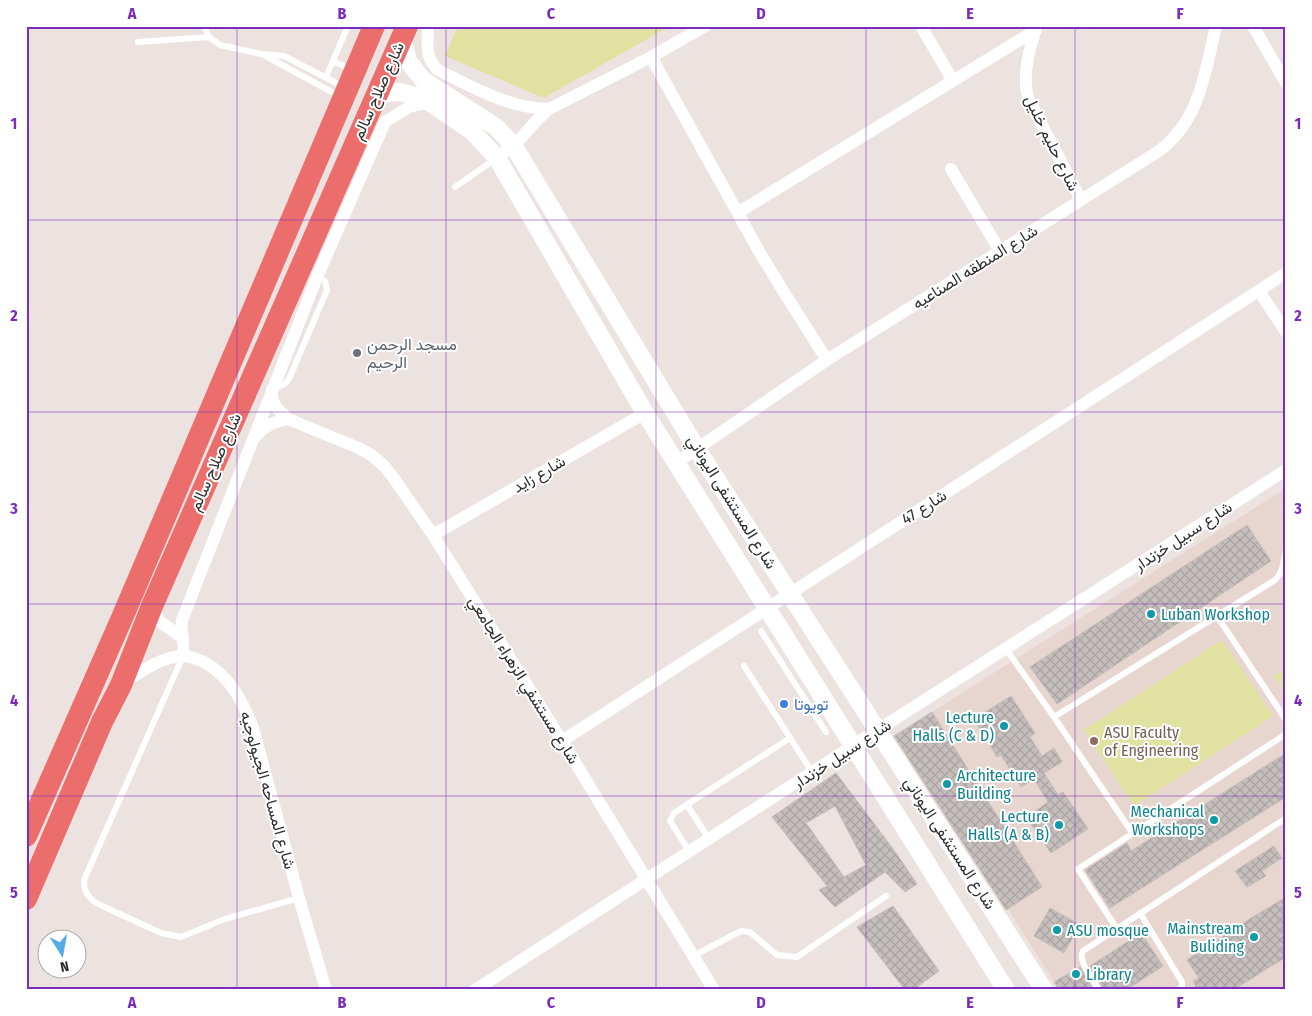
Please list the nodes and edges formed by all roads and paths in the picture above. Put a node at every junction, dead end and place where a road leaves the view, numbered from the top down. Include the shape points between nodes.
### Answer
1 (204, 26) edge
2 (348, 26) edge
3 (374, 26) edge
4 (428, 26) edge
5 (706, 26) edge
6 (921, 26) edge
7 (1216, 26) edge
8 (1253, 26) edge
9 (1036, 28) edge
10 (405, 32) edge
11 (209, 37) junction
12 (138, 42) dead end
13 (261, 54) junction
14 (651, 57) junction
15 (333, 61) junction
16 (326, 77) junction
17 (1284, 78) edge
18 (953, 81) junction
19 (349, 86) junction
20 (377, 94) junction
21 (429, 102) junction
22 (549, 110) junction
23 (513, 145) junction
24 (497, 158) junction
25 (951, 169) dead end
26 (454, 187) dead end
27 (1081, 200) junction
28 (739, 212) junction
29 (1000, 251) junction
30 (1286, 273) edge
31 (1259, 291) junction
32 (1286, 332) edge
33 (827, 360) junction
34 (272, 389) junction
35 (645, 413) junction
36 (288, 419) junction
37 (254, 439) junction
38 (697, 449) junction
39 (676, 463) junction
40 (1286, 470) edge
41 (433, 535) junction
42 (1286, 550) edge
43 (789, 594) junction
44 (152, 606) junction
45 (767, 608) junction
46 (1217, 616) junction
47 (761, 630) dead end
48 (183, 638) junction
49 (1006, 649) junction
50 (183, 656) junction
51 (744, 666) dead end
52 (800, 676) junction
53 (121, 685) junction
54 (1054, 717) junction
55 (1286, 720) edge
56 (877, 730) junction
57 (826, 732) dead end
58 (1286, 734) edge
59 (790, 738) junction
60 (562, 741) junction
61 (854, 745) junction
62 (812, 773) junction
63 (687, 805) junction
64 (1286, 818) edge
65 (1133, 834) junction
66 (26, 836) edge
67 (709, 839) junction
68 (689, 852) junction
69 (646, 879) junction
70 (886, 896) dead end
71 (298, 898) junction
72 (26, 899) edge
73 (1140, 913) junction
74 (1117, 928) junction
75 (693, 956) junction
76 (326, 990) edge
77 (475, 990) edge
78 (714, 990) edge
79 (1006, 990) edge
80 (1044, 990) edge
81 (1100, 990) edge
82 (1178, 990) edge

1 - 11 lane
2 - 15 lane
3 - 19 highway, شارع صلاح سالم
4 - 22 street via 428,56 438,70 509,103
5 - 14 street
6 - 18 street
7 - 27 street, شارع المنطقه الصناعيه via 1202,82 1183,128 1159,151
8 - 17 street
9 - 18 street
9 - 27 street, شارع حليم خليل via 1024,74 1028,98
10 - 20 highway, شارع صلاح سالم
10 - 23 street, شارع المستشفى اليوناني via 408,60 423,80 496,127
11 - 12 lane
11 - 13 lane via 220,44
13 - 16 lane via 284,56
13 - 19 lane
14 - 22 street
14 - 28 street
15 - 16 lane
15 - 19 lane
16 - 19 lane
18 - 28 street
19 - 66 highway, شارع صلاح سالم
20 - 21 street, شارع المستشفى اليوناني via 400,92
20 - 44 highway, شارع صلاح سالم
21 - 24 street, شارع المستشفى اليوناني via 472,131
21 - 34 street via 408,107 384,122
22 - 23 street
23 - 24 street
23 - 38 street, شارع المستشفى اليوناني
24 - 26 lane
24 - 35 street, شارع المستشفى اليوناني
25 - 29 street
27 - 29 street, شارع المنطقه الصناعيه
28 - 33 street
29 - 33 street, شارع المنطقه الصناعيه
30 - 31 street, شارع 47
31 - 32 street
31 - 43 street, شارع 47
33 - 38 street, شارع المنطقه الصناعيه
34 - 36 street, شارع مستشفي الزهراء الجامعي via 276,407
34 - 37 street
35 - 39 street, شارع المستشفى اليوناني
35 - 41 street, شارع زايد
36 - 37 street via 272,423
36 - 41 street, شارع مستشفي الزهراء الجامعي via 361,448 373,456 393,477
37 - 48 street via 182,620
38 - 39 street, شارع المنطقه الصناعيه
38 - 43 street, شارع المستشفى اليوناني
39 - 45 street, شارع المستشفى اليوناني
40 - 49 street, شارع سبيل خزندار
41 - 60 street, شارع مستشفي الزهراء الجامعي
42 - 46 lane via 1280,575
43 - 45 street, شارع 47
43 - 56 street, شارع المستشفى اليوناني
44 - 48 street via 159,621
44 - 53 highway, شارع صلاح سالم
45 - 52 street, شارع المستشفى اليوناني
45 - 60 street, شارع 47
46 - 54 lane
46 - 55 lane
47 - 52 lane
48 - 50 street
49 - 54 lane
49 - 56 street, شارع سبيل خزندار
50 - 53 street via 169,658
50 - 71 street, شارع المساحه الجيولوجيه via 216,668 232,685 244,706 259,748
50 - 71 lane via 84,880 84,889 96,903 161,933 181,937 225,919
51 - 59 lane
52 - 57 lane
52 - 61 street, شارع المستشفى اليوناني
53 - 72 highway, شارع صلاح سالم
54 - 65 lane
56 - 61 street, شارع سبيل خزندار
56 - 80 street, شارع المستشفى اليوناني
58 - 65 lane
59 - 62 lane
59 - 63 lane
60 - 69 street, شارع مستشفي الزهراء الجامعي
61 - 62 street, شارع سبيل خزندار
61 - 79 street, شارع المستشفى اليوناني
62 - 67 street, شارع سبيل خزندار
63 - 67 lane
63 - 68 lane via 674,813 670,821
64 - 73 lane
65 - 74 lane via 1078,869
67 - 68 street, شارع سبيل خزندار
68 - 69 street, شارع سبيل خزندار
69 - 75 street, شارع مستشفي الزهراء الجامعي
69 - 77 street, شارع سبيل خزندار
70 - 75 lane via 797,957 777,955 750,932 741,931
71 - 76 street, شارع المساحه الجيولوجيه
73 - 74 lane
73 - 82 lane via 1182,982
74 - 81 lane via 1081,953 1081,959
75 - 78 street, شارع مستشفي الزهراء الجامعي

